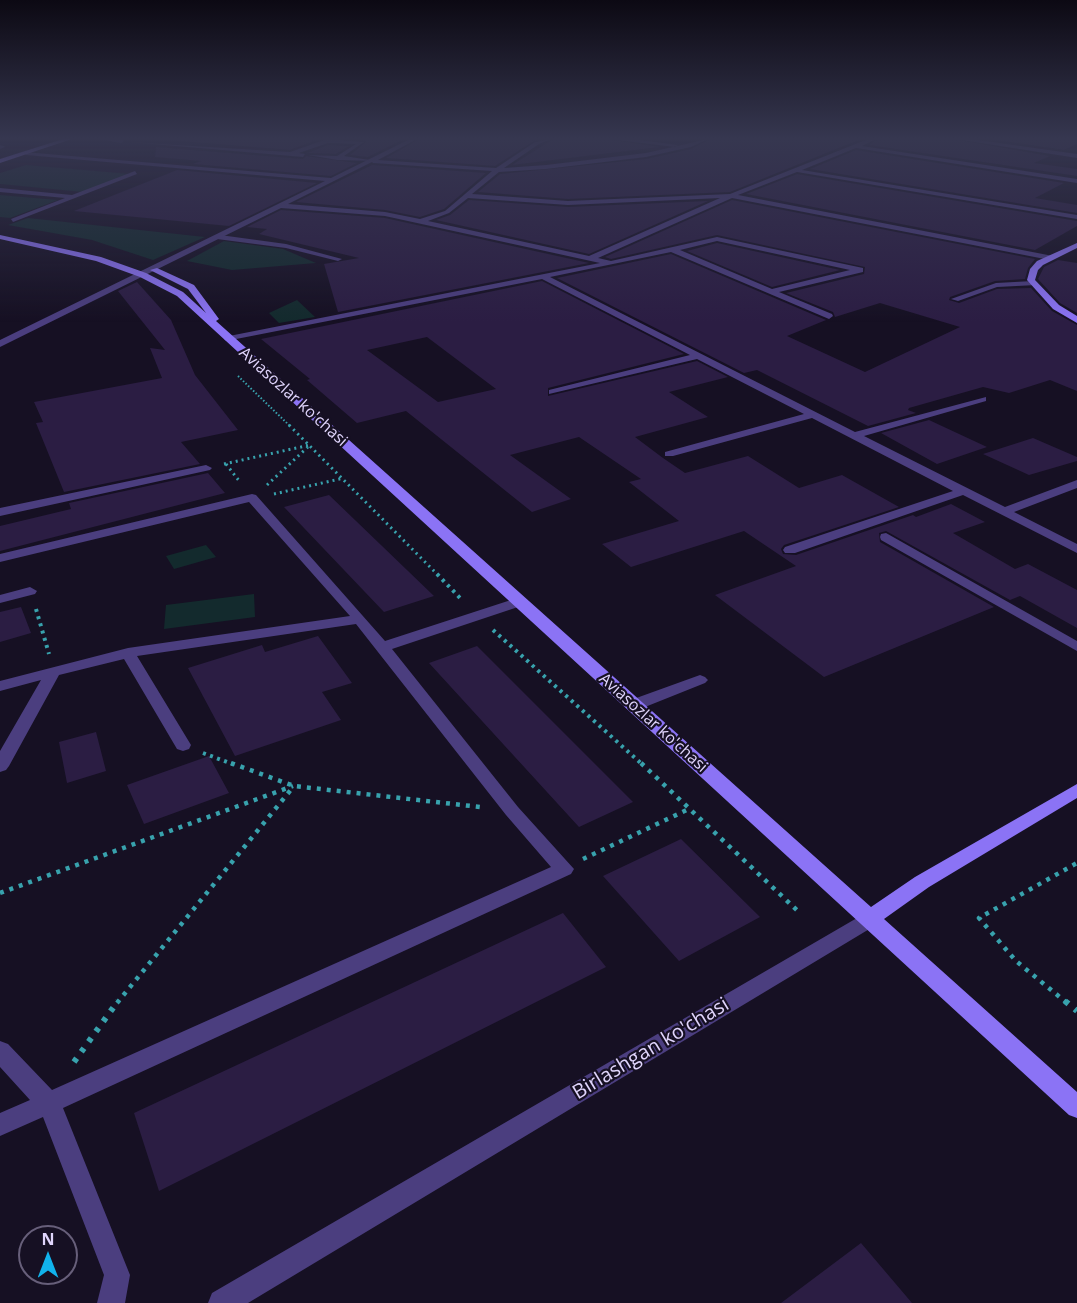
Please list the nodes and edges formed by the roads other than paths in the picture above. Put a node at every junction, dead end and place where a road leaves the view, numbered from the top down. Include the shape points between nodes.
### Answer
1 (67, 200) edge
2 (294, 200) edge
3 (462, 200) edge
4 (522, 200) edge
5 (642, 200) edge
6 (722, 200) edge
7 (751, 200) edge
8 (973, 200) edge
9 (282, 206) junction
10 (1077, 217) edge
11 (13, 220) dead end
12 (420, 222) junction
13 (0, 230) edge
14 (0, 237) edge
15 (220, 237) junction
16 (1077, 245) edge
17 (674, 250) junction
18 (591, 258) junction
19 (1050, 258) junction
20 (338, 259) dead end
21 (611, 262) junction
22 (154, 270) junction
23 (143, 275) junction
24 (545, 278) junction
25 (1033, 283) junction
26 (773, 291) junction
27 (955, 299) dead end
28 (829, 316) dead end
29 (1077, 320) edge
30 (229, 339) junction
31 (0, 344) edge
32 (699, 356) junction
33 (553, 392) dead end
34 (982, 399) dead end
35 (815, 414) junction
36 (855, 435) junction
37 (669, 454) dead end
38 (206, 468) road end
39 (1077, 484) edge
40 (964, 491) junction
41 (0, 512) edge
42 (1004, 512) junction
43 (886, 537) dead end
44 (1077, 549) edge
45 (790, 550) dead end
46 (0, 558) edge
47 (30, 591) road end
48 (0, 599) edge
49 (519, 602) junction
50 (360, 619) junction
51 (383, 647) junction
52 (1077, 647) edge
53 (128, 653) junction
54 (54, 670) junction
55 (700, 680) dead end
56 (0, 686) edge
57 (634, 705) junction
58 (183, 745) road end
59 (0, 766) edge
60 (1077, 790) edge
61 (869, 919) junction
62 (0, 1051) edge
63 (49, 1103) junction
64 (1077, 1107) edge
65 (0, 1125) edge
66 (111, 1303) edge
67 (222, 1303) edge

1 - 11 street
2 - 9 street
3 - 12 street via 447,212
4 - 5 street via 568,203
6 - 18 street
7 - 19 street
8 - 10 street
9 - 12 street via 385,214
9 - 15 street
12 - 18 street
13 - 22 main road, Aviasozlar ko'chasi via 80,247
14 - 23 main road, Aviasozlar ko'chasi via 72,252
15 - 20 street via 286,246
15 - 22 street
16 - 19 main road
17 - 21 street
17 - 26 street
17 - 26 street via 717,239 860,270
18 - 21 street
19 - 25 main road via 1034,268
21 - 24 street
22 - 23 street
22 - 30 main road, Aviasozlar ko'chasi via 195,291
23 - 30 main road, Aviasozlar ko'chasi via 180,294
23 - 31 street
24 - 30 street
24 - 32 street
25 - 27 street via 996,285
25 - 29 main road via 1056,307
26 - 28 street
30 - 49 main road, Aviasozlar ko'chasi
32 - 33 street
32 - 35 street
34 - 36 street
35 - 36 street
35 - 37 street
36 - 40 street
38 - 41 street
39 - 42 street
40 - 42 street
40 - 45 street
42 - 44 street
43 - 52 street
46 - 50 street via 252,498
47 - 48 street
49 - 51 street
49 - 57 main road, Aviasozlar ko'chasi
50 - 51 street
50 - 53 street
51 - 63 street via 512,811 564,869
53 - 54 street
53 - 58 street
54 - 56 street
54 - 59 street
55 - 57 street
57 - 61 main road, Aviasozlar ko'chasi
60 - 61 main road, Birlashgan ko'chasi via 922,882
61 - 64 main road, Aviasozlar ko'chasi
61 - 67 street, Birlashgan ko'chasi
62 - 63 street
63 - 65 street
63 - 66 street via 117,1275

